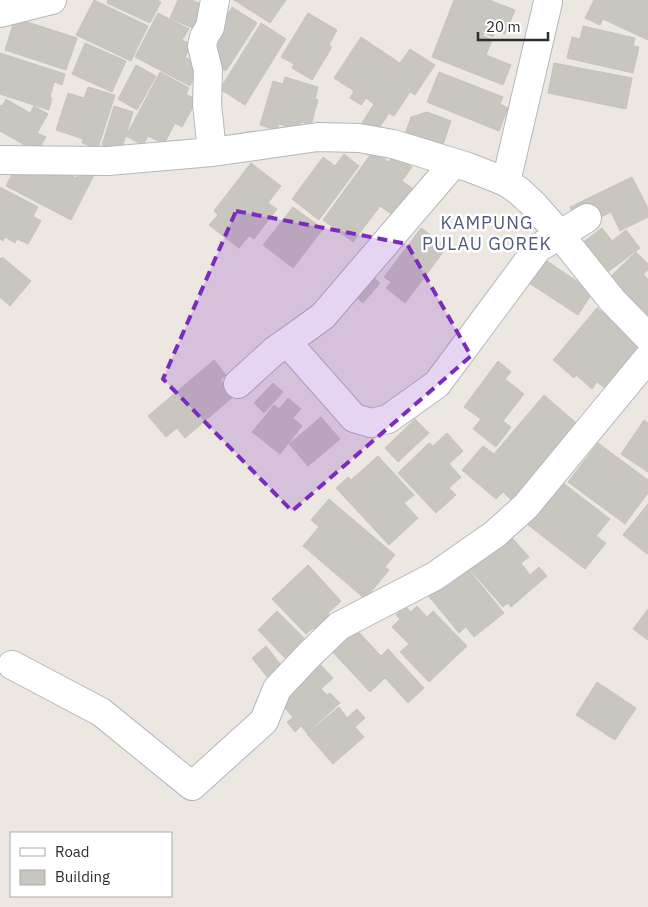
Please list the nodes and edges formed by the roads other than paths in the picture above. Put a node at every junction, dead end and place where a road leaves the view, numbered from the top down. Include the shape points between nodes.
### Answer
1 (52, 0) edge
2 (215, 0) edge
3 (548, 2) dead end
4 (0, 12) edge
5 (212, 152) junction
6 (0, 160) edge
7 (454, 163) junction
8 (506, 182) junction
9 (587, 218) dead end
10 (559, 234) junction
11 (648, 337) edge
12 (287, 342) junction
13 (648, 358) edge
14 (238, 384) dead end
15 (12, 665) dead end

1 - 4 street
2 - 5 street via 210,28 202,46 208,70 207,104
3 - 8 street
5 - 6 street via 108,161
5 - 7 street via 318,137 359,138 393,144
7 - 8 street
7 - 12 street via 323,316
8 - 10 street via 533,204
9 - 10 street
10 - 11 street via 612,300
10 - 12 street via 538,248 437,384 388,419 371,423 354,418
12 - 14 street
13 - 15 street via 526,506 509,522 435,576 339,626 277,690 264,722 192,786 102,712

